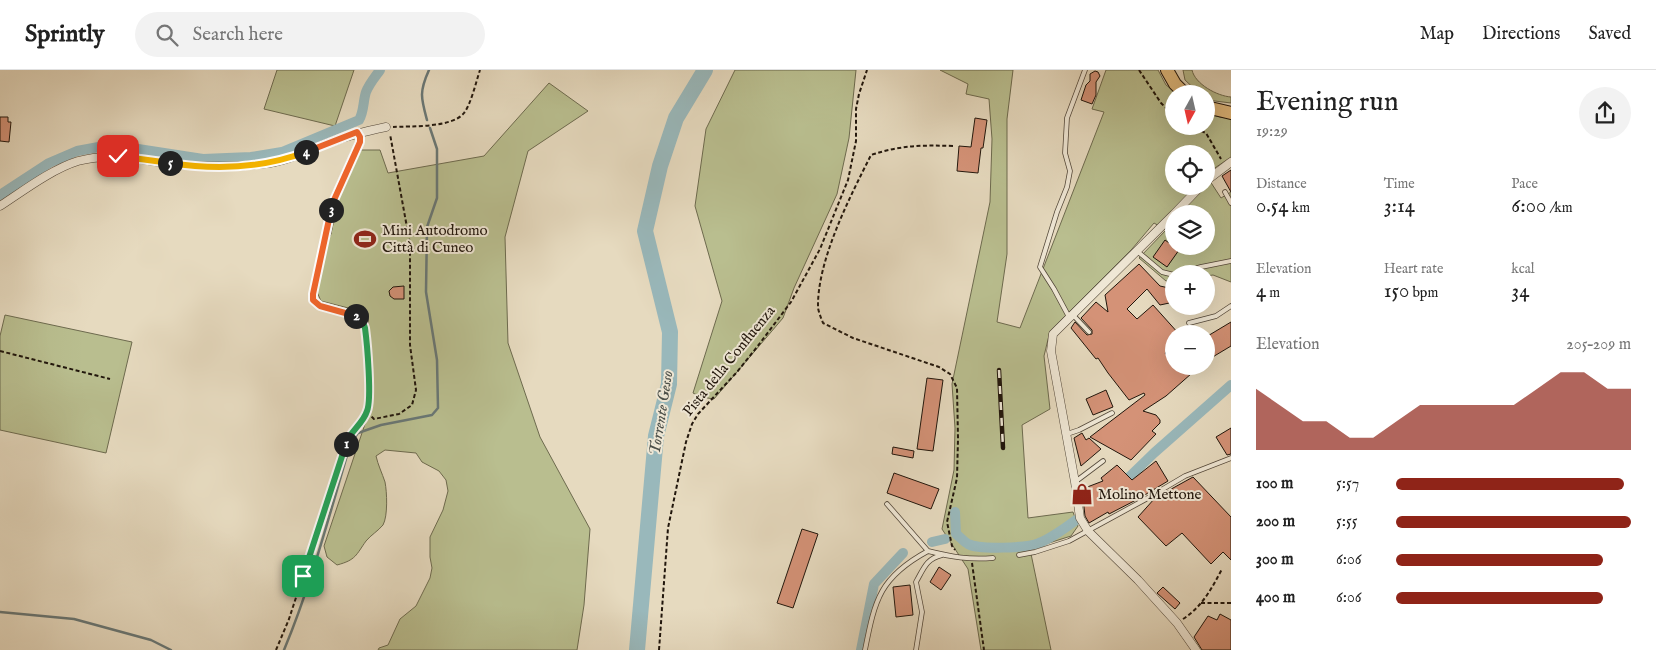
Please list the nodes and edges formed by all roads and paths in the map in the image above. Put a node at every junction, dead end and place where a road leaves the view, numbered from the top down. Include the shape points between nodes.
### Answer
1 (480, 70) edge
2 (867, 70) edge
3 (1085, 70) edge
4 (1139, 70) edge
5 (1166, 70) edge
6 (1176, 85) edge
7 (1165, 107) edge
8 (1215, 109) edge
9 (1231, 113) edge
10 (386, 127) dead end
11 (357, 132) junction
12 (1207, 135) edge
13 (953, 146) dead end
14 (1222, 161) dead end
15 (1231, 162) edge
16 (1215, 174) edge
17 (1225, 192) dead end
18 (1192, 195) edge
19 (1231, 203) edge
20 (1183, 205) edge
21 (0, 206) edge
22 (1165, 223) edge
23 (327, 233) joint
24 (1137, 251) junction
25 (1231, 260) edge
26 (1215, 265) edge
27 (1165, 273) edge
28 (1231, 306) edge
29 (1070, 316) junction
30 (1189, 323) dead end
31 (1089, 332) dead end
32 (0, 352) edge
33 (110, 379) dead end
34 (367, 412) junction
35 (1112, 412) dead end
36 (1066, 434) junction
37 (1231, 458) edge
38 (1104, 461) dead end
39 (1075, 482) junction
40 (887, 504) dead end
41 (1088, 531) junction
42 (928, 551) junction
43 (942, 554) junction
44 (1019, 555) dead end
45 (993, 558) dead end
46 (960, 559) junction
47 (972, 560) junction
48 (1222, 568) dead end
49 (1201, 603) junction
50 (1231, 603) edge
51 (1177, 623) junction
52 (276, 650) edge
53 (659, 650) edge
54 (864, 650) edge
55 (916, 650) edge
56 (984, 650) edge
57 (1196, 650) edge

1 - 34 path via 464,112 458,118 446,123 388,127 410,244 410,345 416,390 412,404 399,414 374,419
2 - 53 path, Pista della Confluenza via 856,109 856,141 848,180 820,250 790,302 757,347 692,424 668,528
3 - 29 lane via 1067,118 1065,153 1070,171 1067,187 1040,267
4 - 7 path
5 - 6 main road
8 - 9 main road
10 - 11 street
11 - 21 street via 271,163 182,165 118,156 77,161
11 - 23 street via 360,142 334,200
12 - 14 path
13 - 46 path via 918,144 871,155 834,238 822,274 818,310 823,323 853,338 950,374 957,388 958,439 957,478 947,522 952,546
15 - 16 street
17 - 19 lane
18 - 20 street
22 - 24 street
23 - 34 path via 313,300 320,306 359,317 363,322 367,354
24 - 27 lane
24 - 29 street
25 - 26 lane
28 - 30 lane via 1216,316
29 - 31 lane
29 - 36 street via 1053,334 1051,352
32 - 33 path
34 - 52 path via 348,438
35 - 36 lane
36 - 39 street
37 - 41 lane via 1185,476
38 - 39 lane
39 - 41 street via 1080,518
40 - 42 lane
41 - 44 lane via 1053,547
41 - 51 street
42 - 43 lane
42 - 54 lane via 894,574 881,592
43 - 46 lane
43 - 55 lane via 925,564 916,582 922,612
45 - 47 lane
46 - 47 lane
47 - 56 path
48 - 49 path
49 - 50 path
49 - 51 path
51 - 57 street

